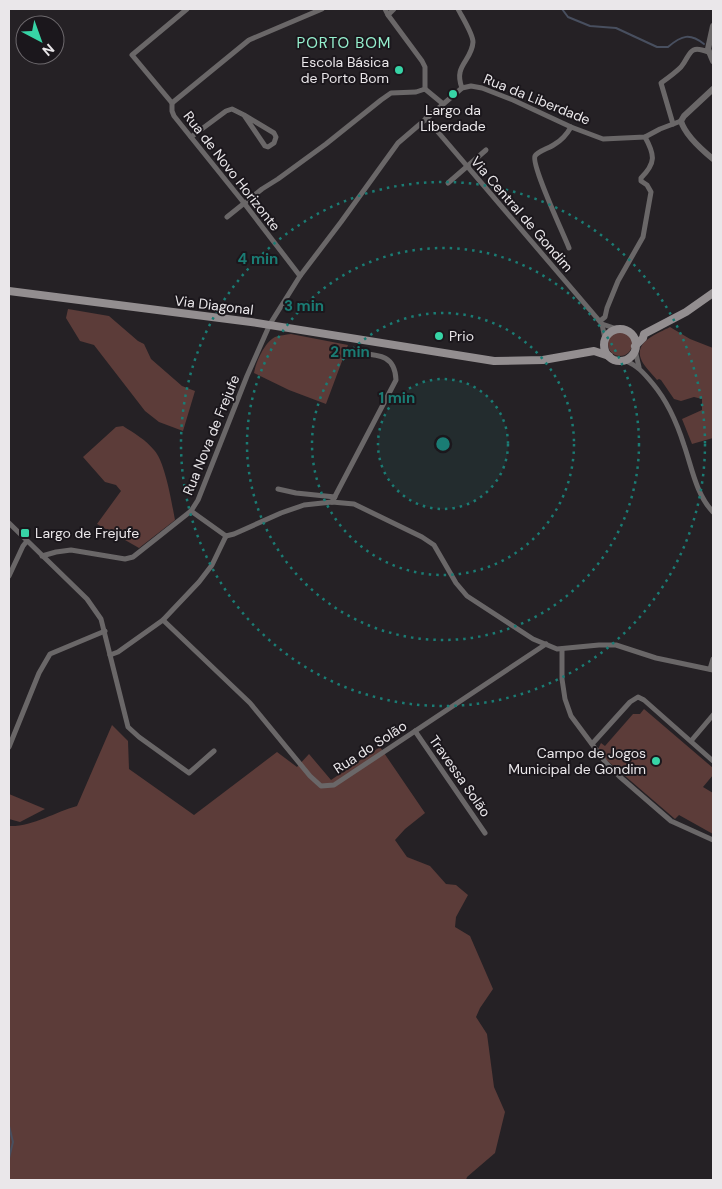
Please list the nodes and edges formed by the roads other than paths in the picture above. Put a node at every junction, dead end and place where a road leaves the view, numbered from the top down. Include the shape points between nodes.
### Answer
1 (187, 9) edge
2 (322, 9) edge
3 (385, 9) edge
4 (394, 9) edge
5 (458, 9) edge
6 (388, 15) junction
7 (713, 26) edge
8 (708, 52) junction
9 (713, 62) edge
10 (462, 88) junction
11 (424, 89) junction
12 (713, 89) edge
13 (172, 103) junction
14 (442, 104) junction
15 (244, 115) junction
16 (426, 118) junction
17 (681, 121) junction
18 (673, 124) junction
19 (570, 127) junction
20 (192, 137) junction
21 (646, 137) junction
22 (486, 150) dead end
23 (713, 159) edge
24 (467, 166) junction
25 (448, 183) dead end
26 (244, 203) junction
27 (227, 217) dead end
28 (569, 248) dead end
29 (300, 276) junction
30 (9, 292) edge
31 (713, 293) edge
32 (601, 323) junction
33 (270, 324) junction
34 (617, 329) junction
35 (630, 332) junction
36 (644, 334) junction
37 (604, 340) junction
38 (635, 348) junction
39 (594, 352) junction
40 (354, 353) dead end
41 (608, 356) junction
42 (624, 360) junction
43 (639, 367) junction
44 (278, 489) dead end
45 (335, 497) junction
46 (332, 502) junction
47 (191, 511) junction
48 (713, 512) edge
49 (9, 523) edge
50 (226, 536) junction
51 (27, 541) junction
52 (42, 556) junction
53 (9, 576) edge
54 (162, 620) junction
55 (105, 631) junction
56 (546, 644) junction
57 (562, 649) junction
58 (110, 655) junction
59 (713, 659) edge
60 (712, 670) edge
61 (713, 715) edge
62 (415, 731) junction
63 (691, 741) junction
64 (592, 744) junction
65 (9, 747) edge
66 (214, 751) dead end
67 (713, 761) edge
68 (485, 833) dead end
69 (713, 840) edge

1 - 13 street, Rua de Novo Horizonte via 132,55
2 - 13 street via 249,40
3 - 6 street
4 - 6 street
5 - 10 street via 473,40 471,53 460,70
6 - 11 street via 422,60 425,67
7 - 8 street
8 - 9 street
8 - 18 street via 692,50 682,66 661,83
10 - 14 street, Rua da Liberdade
10 - 19 street, Rua da Liberdade via 482,88
11 - 14 street
11 - 26 street via 392,94 381,100
12 - 17 street, Rua da Liberdade
13 - 20 street, Rua de Novo Horizonte via 174,116
14 - 16 street, Rua da Liberdade
15 - 15 street via 265,146 274,143 274,133
15 - 20 street via 232,109 226,111
16 - 24 street, Via Central de Gondim
16 - 29 street, Rua da Liberdade via 398,143
17 - 18 street, Rua da Liberdade
17 - 23 street via 685,130
18 - 21 street, Rua da Liberdade
19 - 21 street, Rua da Liberdade via 603,139
19 - 28 street via 557,144 536,154 534,159
20 - 26 street, Rua de Novo Horizonte
21 - 32 street via 653,164 641,178 650,192 643,238 618,281
22 - 24 street
24 - 25 street
24 - 32 street, Via Central de Gondim
26 - 27 street
26 - 29 street, Rua de Novo Horizonte
29 - 33 street, Rua da Liberdade
30 - 33 main road, Via Diagonal
31 - 36 main road via 686,312
32 - 34 street
32 - 37 street, Via Central de Gondim
33 - 39 main road, Via Diagonal via 494,361 543,360
33 - 47 street, Rua Nova de Frejufe
34 - 35 main road
34 - 37 main road
35 - 36 main road
35 - 38 main road
36 - 38 main road
37 - 39 main road
37 - 41 main road
38 - 42 main road
38 - 43 street
39 - 41 main road, Via Diagonal
40 - 45 street via 390,361 396,380
41 - 42 main road, Via Diagonal
42 - 43 street
43 - 48 street via 671,410 698,486
44 - 45 street
45 - 46 street
46 - 50 street via 304,505
46 - 56 street via 354,504 422,537 434,545 467,596
47 - 50 street
47 - 52 street, Rua Nova de Frejufe via 133,557 125,559 71,550
49 - 51 street
50 - 54 street via 212,565
51 - 52 street
51 - 53 street
52 - 55 street via 87,600 101,619
54 - 58 street
54 - 62 street, Rua do Solão via 250,703 321,786 334,785
55 - 58 street
55 - 65 street via 50,654 39,672
56 - 57 street
56 - 62 street, Rua do Solão
57 - 60 street via 616,645
57 - 64 street via 564,699 571,716
58 - 66 street via 128,727 138,737 189,774
59 - 60 street
61 - 63 street
62 - 68 street, Travessa Solão
63 - 64 street via 638,697
63 - 67 street
64 - 69 street via 619,776 671,821

